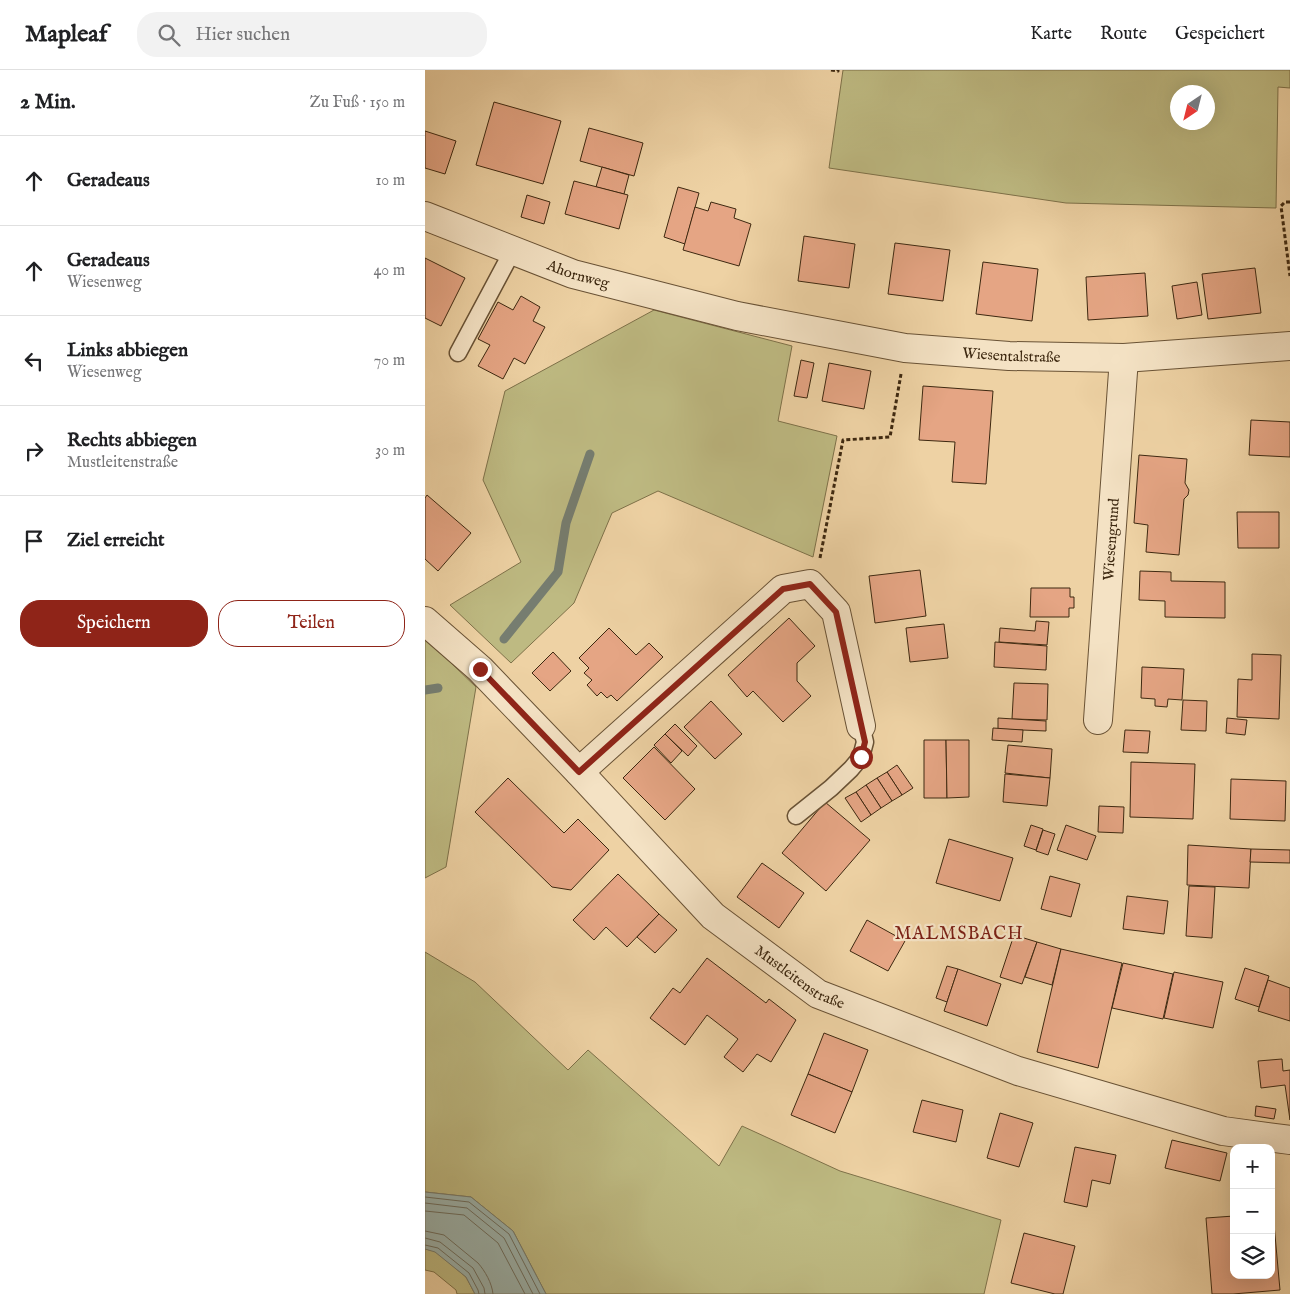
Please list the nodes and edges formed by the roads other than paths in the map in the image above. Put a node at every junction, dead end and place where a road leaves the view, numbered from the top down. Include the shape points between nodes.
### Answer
1 (425, 216) edge
2 (513, 250) junction
3 (737, 316) joint
4 (1290, 346) edge
5 (458, 353) dead end
6 (1124, 358) junction
7 (425, 621) edge
8 (1098, 720) dead end
9 (861, 726) joint
10 (579, 772) junction
11 (796, 816) dead end
12 (1290, 1140) edge

1 - 2 street, Ahornweg
2 - 3 street, Ahornweg via 573,274
2 - 5 lane
3 - 6 street, Wiesentalstraße via 905,348 1009,356
4 - 6 street, Wiesentalstraße
6 - 8 street, Wiesengrund
7 - 10 street, Mustleitenstraße via 480,669
9 - 10 street via 836,612 810,584 783,589
9 - 11 lane via 865,742 861,757 831,788
10 - 12 street, Mustleitenstraße via 713,916 818,994 1018,1071 1223,1131

